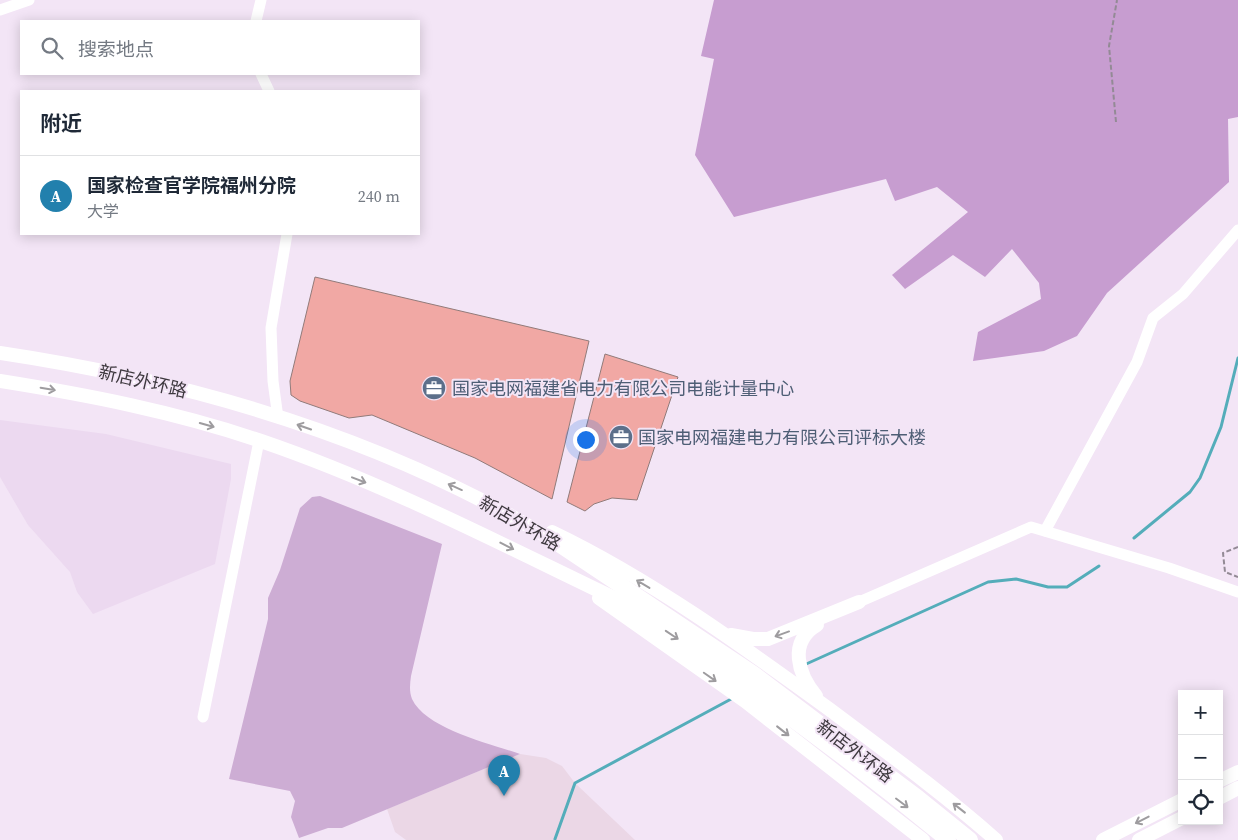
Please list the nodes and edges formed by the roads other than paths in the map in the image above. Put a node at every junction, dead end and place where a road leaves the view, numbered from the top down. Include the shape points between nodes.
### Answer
1 (29, 0) edge
2 (261, 0) edge
3 (0, 10) edge
4 (256, 20) edge
5 (261, 75) edge
6 (269, 90) edge
7 (1238, 230) edge
8 (287, 235) edge
9 (0, 353) edge
10 (0, 381) edge
11 (278, 418) junction
12 (259, 441) junction
13 (513, 516) junction
14 (1045, 531) junction
15 (559, 544) joint
16 (570, 578) junction
17 (1238, 592) edge
18 (616, 599) joint
19 (860, 602) junction
20 (720, 632) junction
21 (826, 707) junction
22 (203, 717) dead end
23 (1238, 772) edge
24 (1221, 780) edge
25 (1238, 788) edge
26 (1223, 796) edge
27 (1178, 802) edge
28 (1178, 820) edge
29 (923, 840) edge
30 (948, 840) edge
31 (970, 840) edge
32 (996, 840) edge
33 (1103, 840) edge
34 (1139, 840) edge

1 - 3 street
2 - 4 street
5 - 6 street
7 - 14 street via 1183,294 1154,318 1137,362
8 - 11 street via 271,328
9 - 11 main road, 新店外环路 via 144,380
10 -> 12 main road, 新店外环路 via 121,402
13 -> 11 main road, 新店外环路 via 394,461
12 -> 16 main road, 新店外环路 via 432,510
12 - 22 street
13 - 15 main road, 新店外环路
20 -> 13 main road via 589,550
14 - 17 street
14 - 19 street via 1031,527
15 - 31 highway, 新店外环路 via 755,675
16 - 18 main road, 新店外环路
16 -> 29 main road via 745,701
18 -> 30 highway, 新店外环路 via 758,694
19 -> 20 main road via 768,639
19 - 21 main road via 809,630 801,639 798,658 802,673
20 - 21 main road
32 -> 21 main road
23 - 24 main road
25 - 26 main road
27 -> 33 main road
28 - 34 main road

